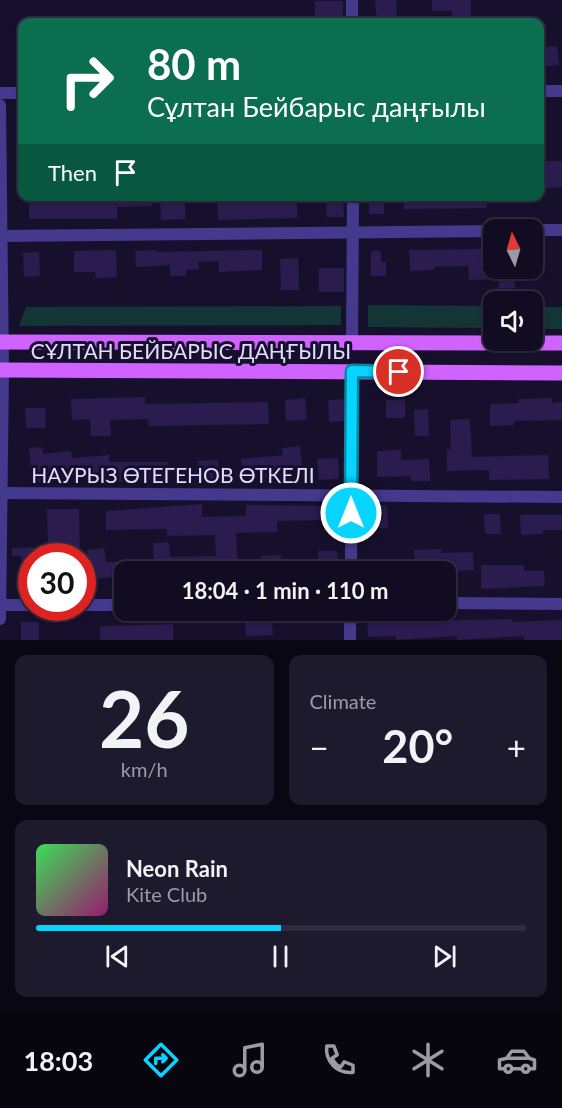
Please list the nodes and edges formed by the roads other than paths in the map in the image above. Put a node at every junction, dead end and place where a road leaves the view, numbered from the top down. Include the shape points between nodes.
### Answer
1 (352, 0) edge
2 (352, 18) edge
3 (544, 91) edge
4 (562, 91) edge
5 (0, 93) edge
6 (18, 93) edge
7 (0, 105) edge
8 (353, 201) edge
9 (543, 230) edge
10 (562, 230) edge
11 (483, 231) edge
12 (353, 232) junction
13 (1, 236) edge
14 (2, 342) edge
15 (562, 343) edge
16 (352, 344) junction
17 (2, 370) edge
18 (352, 371) junction
19 (562, 373) edge
20 (1, 493) edge
21 (351, 494) junction
22 (562, 497) edge
23 (351, 561) edge
24 (456, 603) edge
25 (114, 604) edge
26 (562, 604) edge
27 (0, 605) edge
28 (18, 605) edge
29 (96, 605) edge
30 (0, 618) edge
31 (350, 621) edge
32 (350, 640) edge

1 - 2 street
3 - 4 street
5 - 6 street
7 - 13 street
8 - 12 street
9 - 10 street
11 - 12 street
12 - 13 street
12 - 16 street
13 - 14 street
14 - 16 main road, СҰЛТАН БЕЙБАРЫС ДАҢҒЫЛЫ
14 - 17 street
15 - 16 main road, СҰЛТАН БЕЙБАРЫС ДАҢҒЫЛЫ
17 - 18 main road, СҰЛТАН БЕЙБАРЫС ДАҢҒЫЛЫ
17 - 20 street
18 - 19 main road, СҰЛТАН БЕЙБАРЫС ДАҢҒЫЛЫ
18 - 21 street
20 - 21 street, НАУРЫЗ ӨТЕГЕНОВ ӨТКЕЛІ
20 - 27 street
21 - 22 street, НАУРЫЗ ӨТЕГЕНОВ ӨТКЕЛІ
21 - 23 street
24 - 26 street
25 - 29 street
27 - 28 street
27 - 30 street
31 - 32 street

